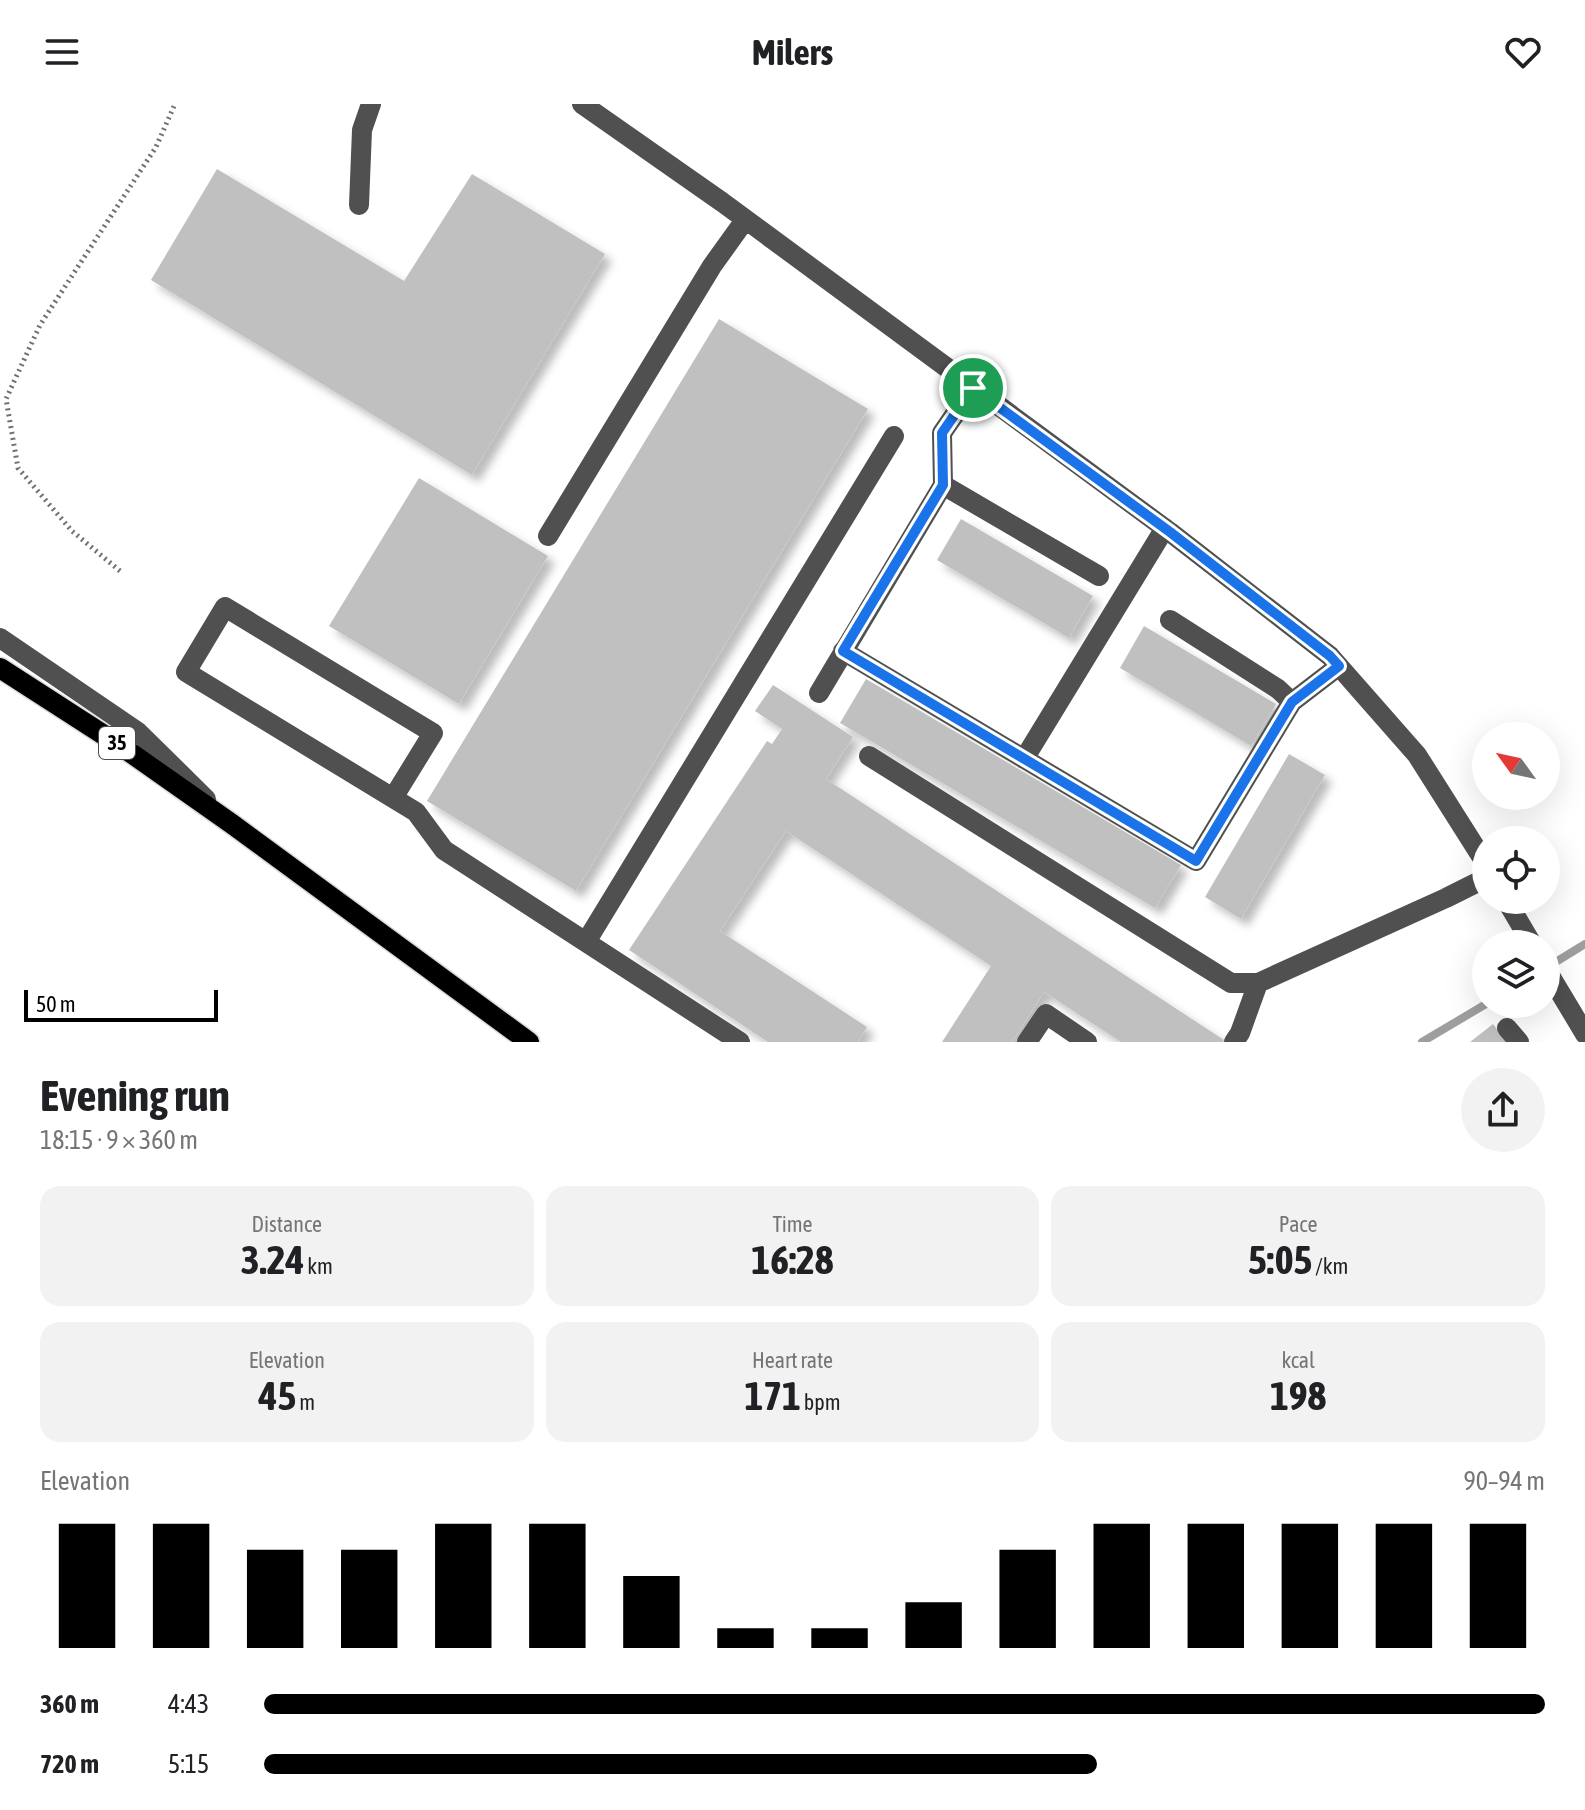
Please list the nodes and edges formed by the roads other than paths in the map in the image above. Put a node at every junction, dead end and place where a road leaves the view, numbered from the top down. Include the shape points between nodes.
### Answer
1 (371, 104) edge
2 (582, 104) edge
3 (359, 205) dead end
4 (745, 220) junction
5 (973, 388) junction
6 (894, 436) dead end
7 (943, 485) junction
8 (1165, 528) junction
9 (548, 536) dead end
10 (1099, 576) dead end
11 (1170, 620) dead end
12 (0, 638) edge
13 (843, 651) junction
14 (1339, 666) junction
15 (0, 668) edge
16 (819, 693) dead end
17 (1292, 702) junction
18 (869, 756) dead end
19 (1024, 759) junction
20 (393, 798) junction
21 (232, 824) junction
22 (1472, 842) edge
23 (1472, 885) edge
24 (586, 942) junction
25 (1258, 983) junction
26 (1560, 993) edge
27 (1585, 1034) edge
28 (1083, 1041) edge
29 (529, 1042) edge
30 (740, 1042) edge
31 (1027, 1042) edge
32 (1234, 1042) edge

1 - 3 street via 362,130
2 - 4 street
4 - 5 street
4 - 9 street
5 - 7 street via 942,433
5 - 8 street
6 - 24 street
7 - 10 street
7 - 13 street
8 - 14 street
8 - 19 street
11 - 17 street
12 - 21 street via 138,732
13 - 16 street
13 - 19 street
14 - 17 street
14 - 22 street via 1417,755
15 - 21 main road, 35
17 - 19 street via 1196,861
18 - 25 street via 1231,983
20 - 20 street via 186,672 225,607 433,733
20 - 24 street via 416,812 444,850
21 - 29 main road, 35
23 - 25 street
24 - 30 street
25 - 32 street
26 - 27 street
28 - 31 street via 1046,1014

